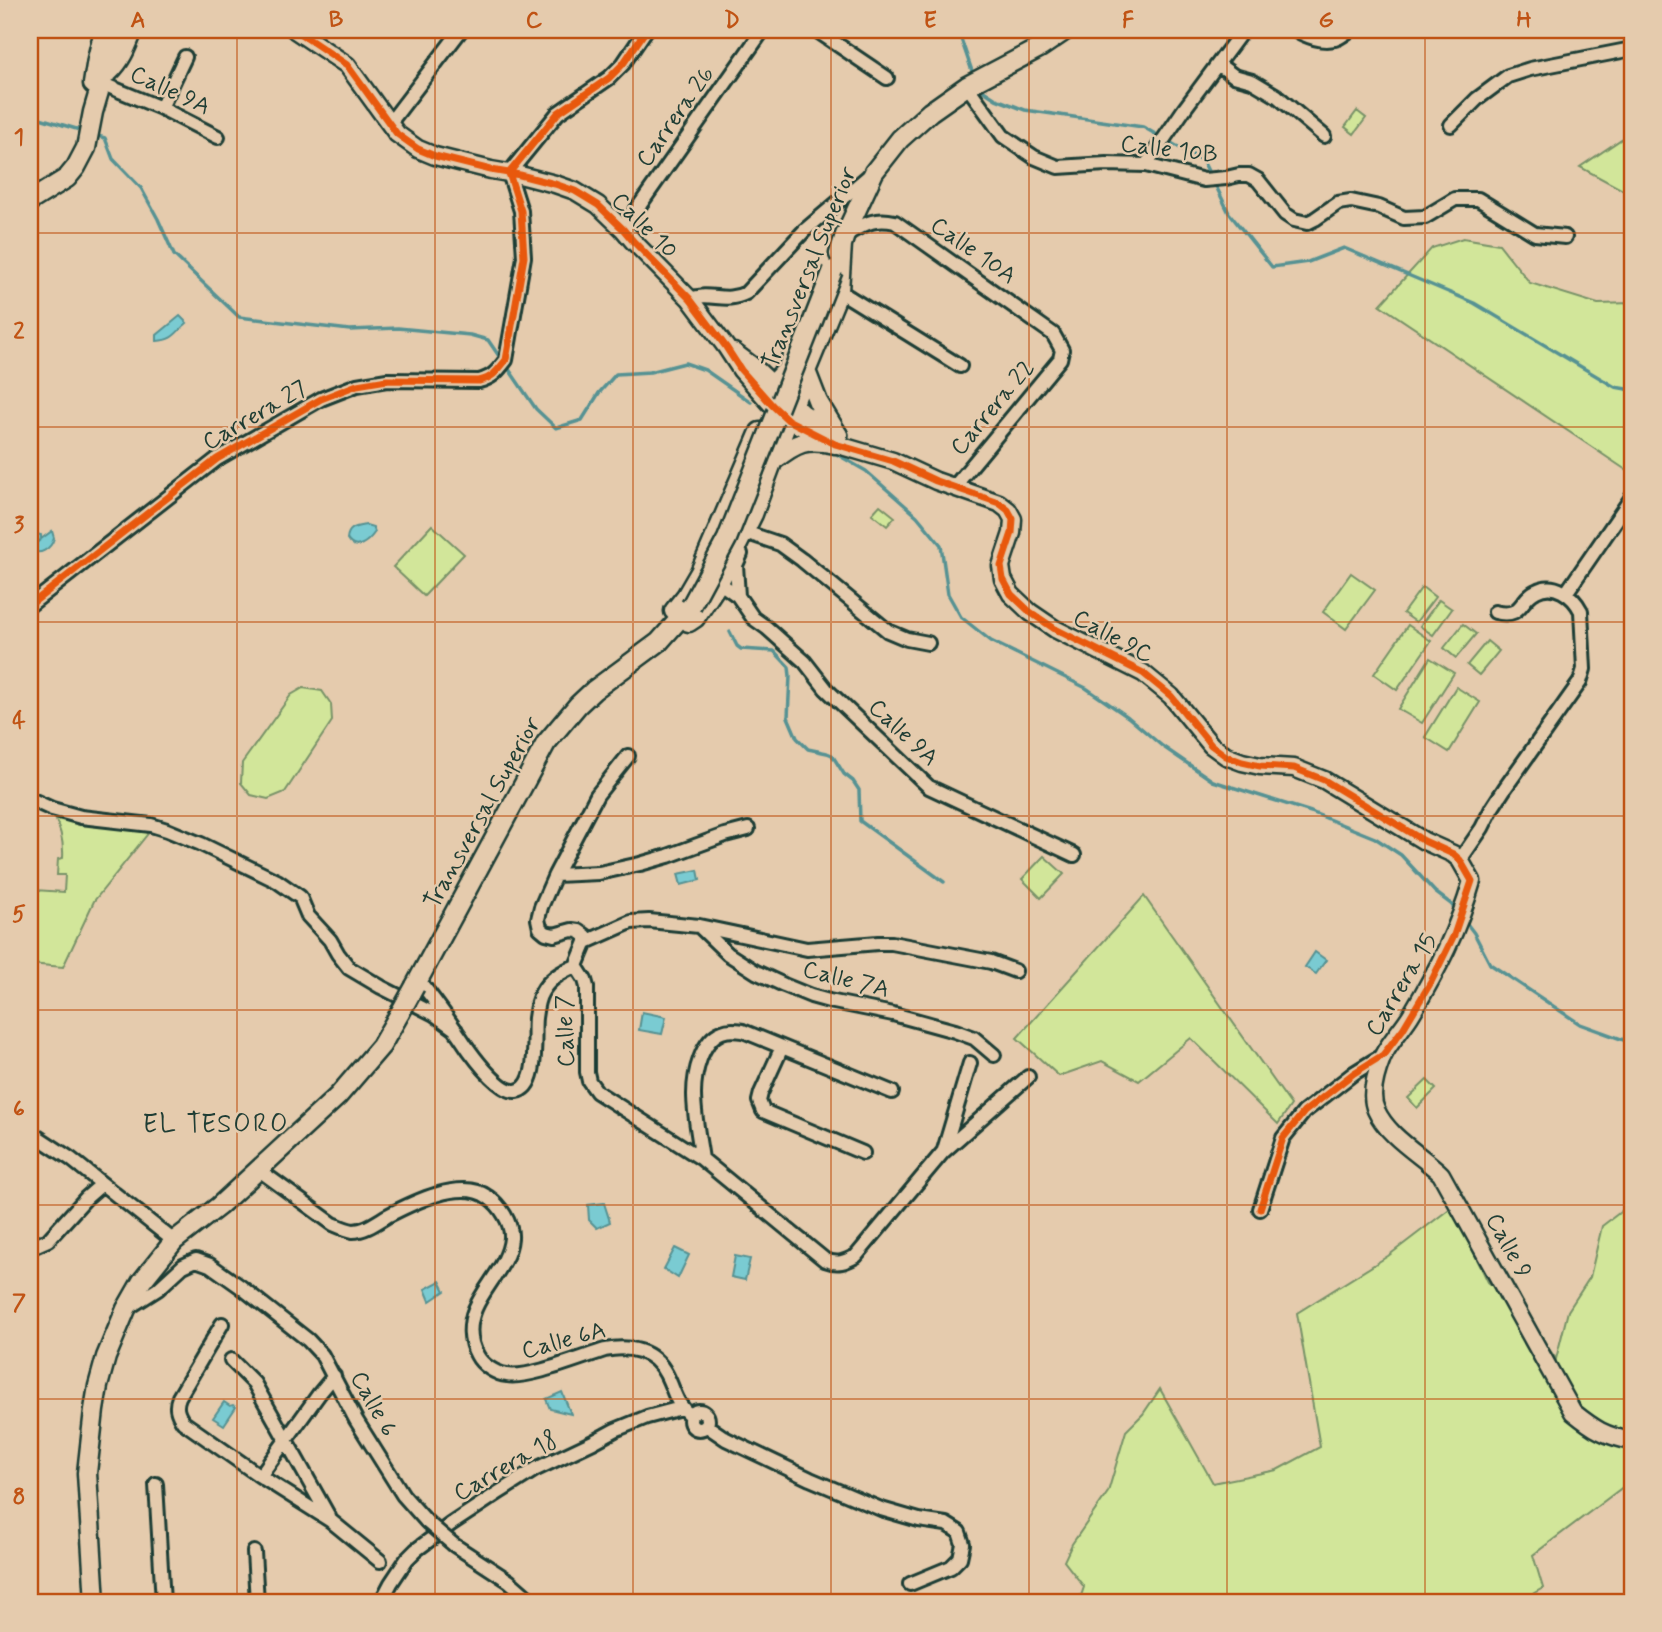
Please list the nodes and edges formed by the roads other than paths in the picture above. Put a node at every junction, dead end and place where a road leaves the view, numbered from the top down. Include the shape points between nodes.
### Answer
1 (104, 30) edge
2 (117, 30) edge
3 (133, 30) edge
4 (295, 30) edge
5 (461, 30) edge
6 (646, 30) edge
7 (763, 30) edge
8 (816, 30) edge
9 (1066, 30) edge
10 (1242, 30) edge
11 (1296, 30) edge
12 (1350, 30) edge
13 (1313, 34) edge
14 (1632, 49) edge
15 (185, 57) dead end
16 (1218, 64) junction
17 (105, 75) junction
18 (887, 78) dead end
19 (973, 83) junction
20 (161, 108) junction
21 (389, 124) junction
22 (1451, 125) dead end
23 (91, 126) junction
24 (1324, 136) dead end
25 (218, 137) dead end
26 (1146, 165) junction
27 (874, 172) junction
28 (509, 173) junction
29 (30, 201) edge
30 (623, 229) junction
31 (1565, 237) dead end
32 (843, 239) junction
33 (830, 270) junction
34 (845, 295) junction
35 (690, 299) junction
36 (726, 347) junction
37 (1062, 354) joint
38 (960, 366) dead end
39 (806, 372) junction
40 (770, 383) junction
41 (772, 405) junction
42 (791, 412) junction
43 (837, 439) junction
44 (774, 460) junction
45 (954, 487) junction
46 (1632, 497) edge
47 (739, 525) junction
48 (700, 572) junction
49 (1003, 579) joint
50 (719, 582) junction
51 (1566, 593) junction
52 (737, 596) junction
53 (30, 605) edge
54 (1495, 612) dead end
55 (659, 642) junction
56 (928, 643) dead end
57 (628, 756) dead end
58 (30, 799) edge
59 (748, 829) dead end
60 (1074, 855) dead end
61 (1461, 860) junction
62 (555, 875) junction
63 (699, 926) junction
64 (586, 942) junction
65 (576, 966) junction
66 (1015, 971) dead end
67 (417, 983) junction
68 (456, 1030) junction
69 (782, 1047) junction
70 (994, 1055) dead end
71 (1383, 1055) junction
72 (970, 1063) dead end
73 (1028, 1077) dead end
74 (892, 1092) dead end
75 (30, 1132) edge
76 (943, 1152) junction
77 (863, 1153) dead end
78 (702, 1159) junction
79 (259, 1170) junction
80 (102, 1184) junction
81 (1260, 1209) dead end
82 (174, 1241) junction
83 (30, 1248) edge
84 (151, 1270) junction
85 (167, 1280) junction
86 (126, 1310) junction
87 (222, 1324) dead end
88 (231, 1360) dead end
89 (334, 1376) junction
90 (686, 1412) junction
91 (1632, 1441) edge
92 (286, 1442) junction
93 (260, 1476) junction
94 (156, 1484) dead end
95 (331, 1521) junction
96 (254, 1552) dead end
97 (380, 1561) dead end
98 (910, 1584) dead end
99 (95, 1602) edge
100 (163, 1602) edge
101 (257, 1602) edge
102 (381, 1602) edge
103 (533, 1602) edge

1 - 23 main road
2 - 17 main road
3 - 17 main road via 117,65
4 - 21 street, Calle 10 via 347,65
5 - 21 street
6 - 28 street via 623,64 558,113
7 - 30 street, Carrera 26
8 - 18 street
9 - 19 main road, Transversal Superior
10 - 16 street
11 - 13 street
12 - 13 street via 1337,39
14 - 22 street via 1508,76
15 - 20 street
16 - 24 street via 1277,96
16 - 26 street
17 - 20 street, Calle 9A
17 - 23 main road
19 - 26 street, Calle 10B via 1003,136 1034,157 1058,167
19 - 27 main road, Transversal Superior via 930,112 900,139
20 - 25 street, Calle 9A
21 - 28 street, Calle 10 via 418,149 435,156
23 - 29 main road via 76,167
26 - 31 street, Calle 10B via 1204,180 1249,175 1285,214 1307,223 1338,203 1380,207 1404,218 1425,216 1455,199 1478,198 1535,234
27 - 32 main road, Transversal Superior
27 - 35 street via 804,230 746,293 736,298 701,295
28 - 30 street, Calle 10 via 575,191
28 - 53 street, Carrera 27 via 521,211 524,257 503,364 489,379 387,380 321,399 217,459
30 - 35 street, Calle 10
32 - 33 main road, Transversal Superior
32 - 34 main road
32 - 37 street, Calle 10A via 869,223 895,222 1053,334
33 - 40 street via 786,365
33 - 55 main road, Transversal Superior, bridge via 727,539 691,606
34 - 38 street
34 - 39 main road via 830,314
35 - 36 street, Calle 10
36 - 40 street, Calle 10
36 - 41 street, Calle 10
37 - 45 street, Carrera 22
39 - 42 main road
39 - 43 main road
40 - 42 street, Calle 10
41 - 42 street, Calle 10
41 - 47 main road via 736,490
42 - 43 street, Calle 10
42 - 44 main road
43 - 44 main road via 796,444
43 - 45 street, Calle 10
44 - 47 main road
45 - 49 street, Calle 10 via 999,503 1013,519 1001,566
46 - 51 street
47 - 48 main road
47 - 50 main road
47 - 52 street
47 - 56 street via 780,544 888,631
48 - 50 street, Calle 9A
48 - 55 main road
49 - 61 street, Calle 9C via 1030,612 1160,685 1226,756 1259,766 1294,768 1324,780
50 - 52 street, Calle 9A
50 - 55 main road via 695,618
51 - 54 street via 1546,588 1534,591 1511,613
51 - 61 street via 1581,611 1584,668 1580,682
52 - 60 street, Calle 9A via 753,618 805,662 826,689 929,786
55 - 67 main road, Transversal Superior via 594,690 547,743
57 - 62 street via 597,795
58 - 68 street, Calle 7 via 81,817 151,825 266,876 303,901 313,923 349,968
59 - 62 street via 640,864 598,873
61 - 71 street, Carrera 15 via 1472,881 1454,935
62 - 64 street via 541,907 541,928 554,935 579,931
63 - 64 street via 632,922
63 - 66 street via 807,948 892,943
63 - 70 street, Calle 7A via 728,954 791,989 955,1031 974,1038
64 - 65 street
65 - 68 street, Calle 7 via 556,977 541,993 532,1075 520,1090 510,1091 487,1073
65 - 78 street, Calle 7 via 587,987 589,1081 597,1092
67 - 68 street, Calle 7
67 - 79 main road, Transversal Superior, bridge via 381,1046 338,1097
69 - 74 street
69 - 77 street via 761,1093 763,1111
69 - 78 street via 732,1030 708,1043 694,1093
71 - 81 street, Carrera 15 via 1304,1112 1283,1138
71 - 91 street, Calle 9 via 1373,1095 1383,1123 1441,1174 1573,1412 1596,1430
72 - 76 street
73 - 76 street
75 - 80 street
76 - 78 street, Calle 7 via 856,1256 835,1264
79 - 82 main road, Transversal Superior
79 - 90 street, Calle 6A via 345,1230 365,1228 420,1199 471,1190 488,1197 508,1221 512,1234 472,1318 472,1347 479,1360 506,1376 525,1375 605,1350 630,1348 660,1364
80 - 82 street
80 - 83 street via 48,1240
82 - 84 main road, Transversal Superior
84 - 85 street via 157,1280
84 - 86 main road, Transversal Superior
85 - 86 street, Calle 6
85 - 89 street, Calle 6 via 190,1262 203,1262 308,1339
86 - 99 main road, Transversal Superior via 98,1386 87,1473
87 - 93 street via 176,1405 178,1414
88 - 92 street via 254,1383
89 - 92 street
89 - 103 street, Calle 6, bridge via 402,1495 454,1545
90 - 98 street via 704,1413 707,1426 726,1439 810,1479 881,1509 946,1524 959,1532 963,1544 960,1558 951,1567
90 - 102 street, Carrera 18 via 647,1417 536,1469 416,1550
92 - 93 street
92 - 95 street
93 - 95 street
94 - 100 street
95 - 97 street
96 - 101 street

